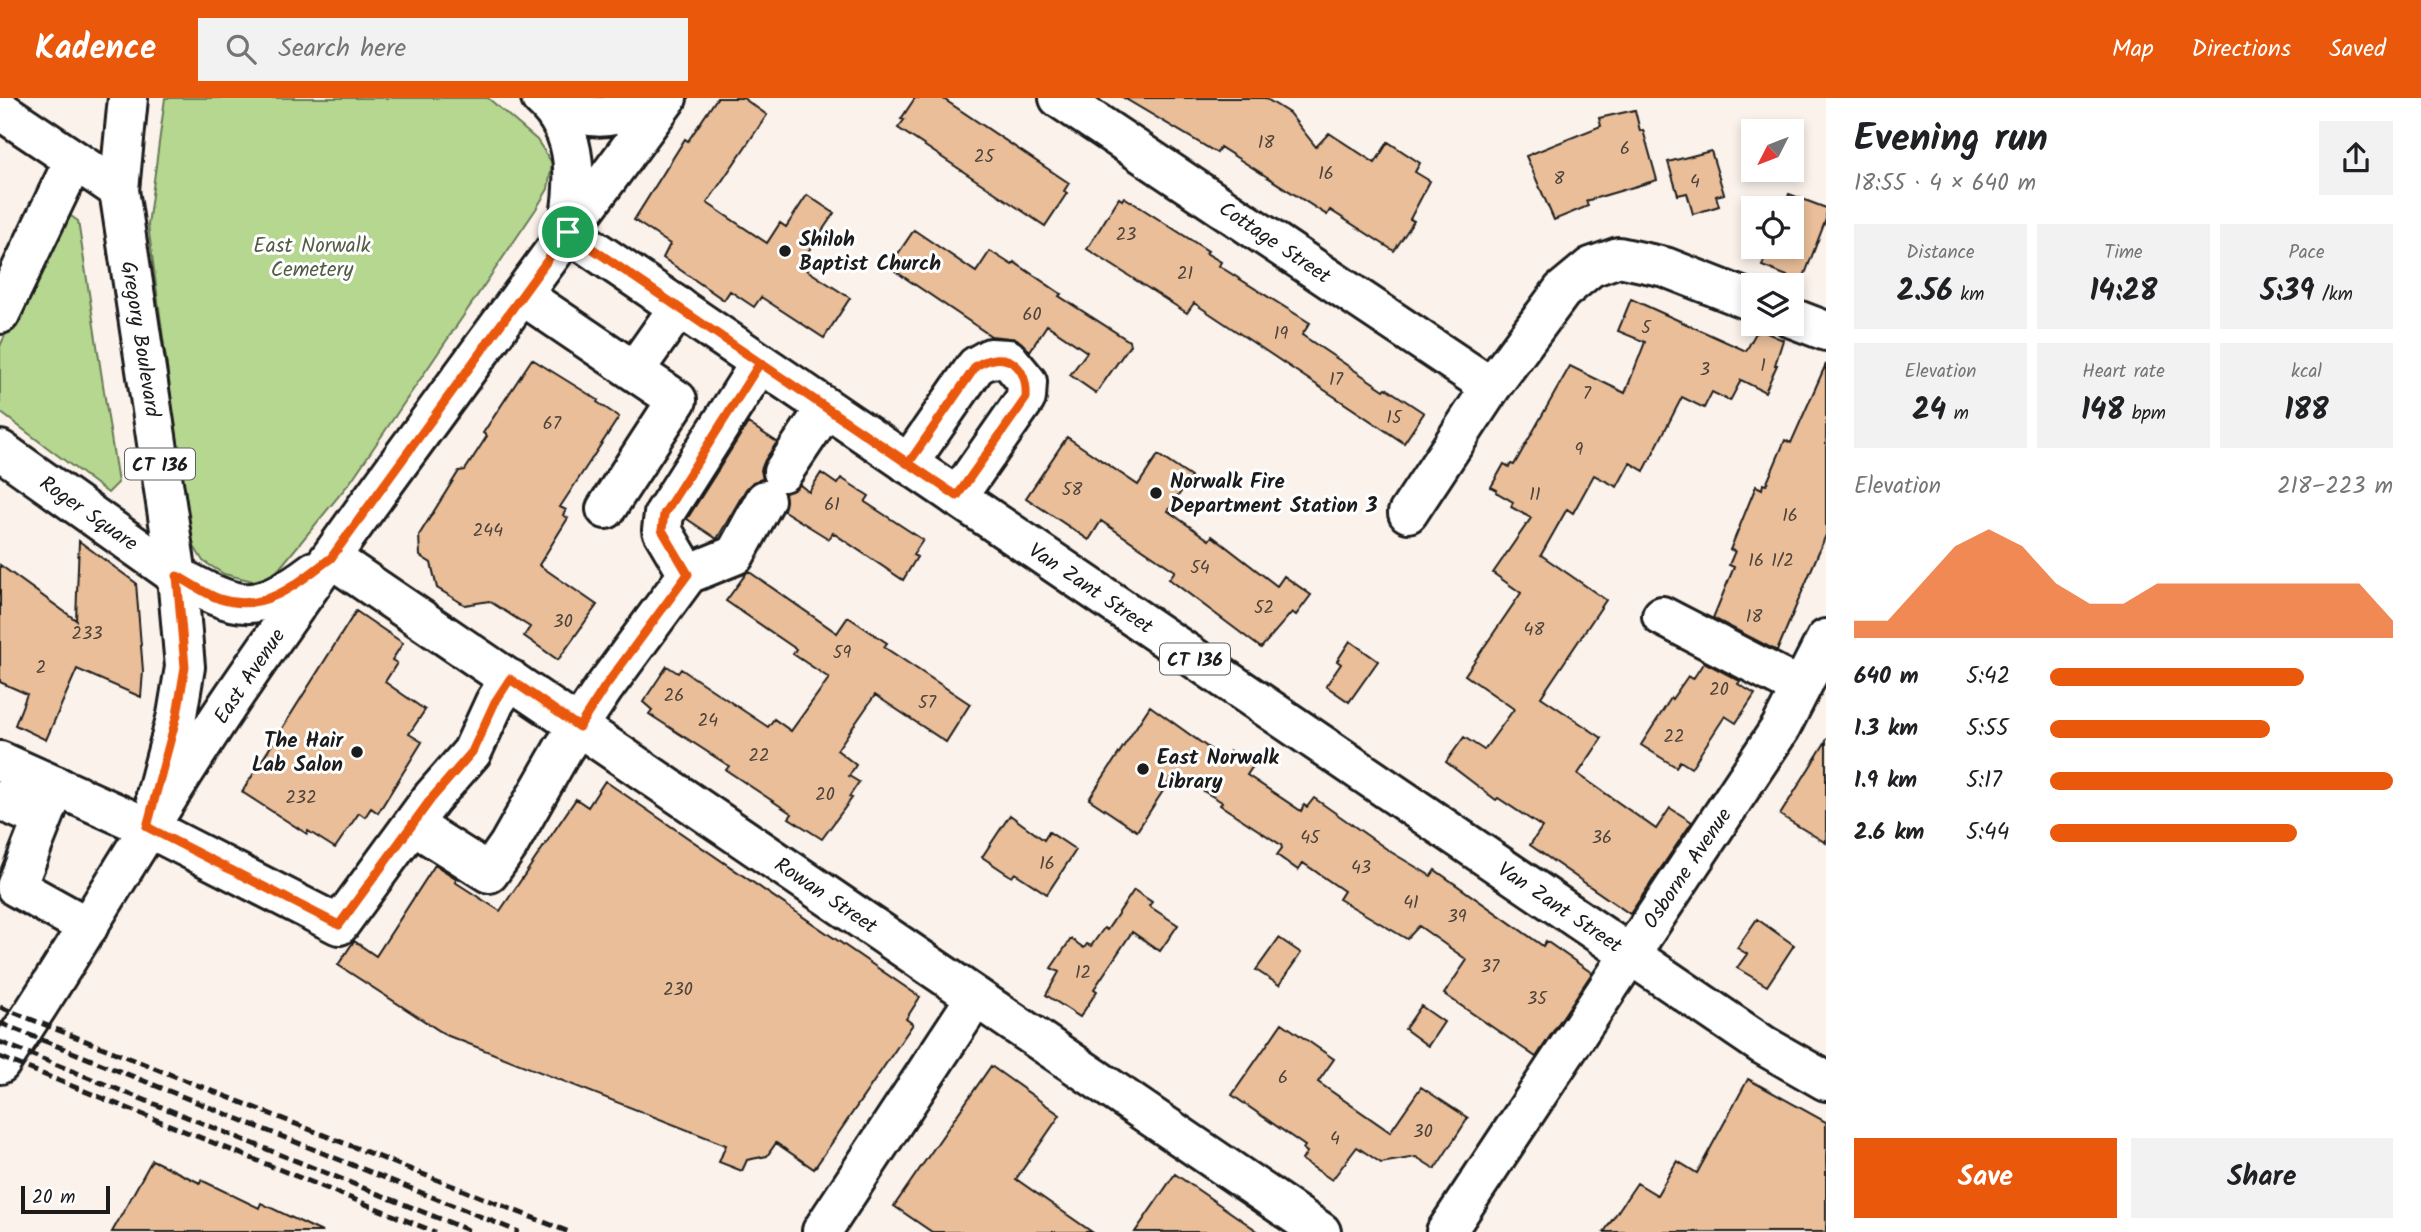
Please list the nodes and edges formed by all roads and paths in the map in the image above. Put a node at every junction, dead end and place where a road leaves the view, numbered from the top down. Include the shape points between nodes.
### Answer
1 (128, 98) edge
2 (643, 98) edge
3 (667, 98) edge
4 (1059, 98) edge
5 (545, 102) edge
6 (0, 110) edge
7 (74, 160) junction
8 (119, 190) junction
9 (568, 232) junction
10 (522, 295) junction
11 (1741, 297) edge
12 (679, 307) junction
13 (0, 314) edge
14 (1804, 323) edge
15 (1826, 331) edge
16 (760, 363) junction
17 (634, 371) junction
18 (1491, 387) junction
19 (826, 408) junction
20 (0, 450) edge
21 (908, 464) junction
22 (957, 496) junction
23 (606, 509) dead end
24 (1408, 513) dead end
25 (331, 558) junction
26 (688, 574) junction
27 (177, 576) junction
28 (1662, 616) dead end
29 (1826, 639) edge
30 (510, 679) junction
31 (1801, 688) junction
32 (579, 727) junction
33 (0, 761) edge
34 (0, 800) edge
35 (49, 803) junction
36 (413, 825) junction
37 (147, 827) junction
38 (88, 927) junction
39 (1629, 954) junction
40 (976, 997) junction
41 (0, 1064) edge
42 (1826, 1081) edge
43 (822, 1231) edge
44 (1321, 1232) edge
45 (1446, 1232) edge

1 - 8 street, Gregory Boulevard / CT 136
2 - 5 street via 614,116 592,118
3 - 9 street, East Avenue
4 - 18 street, Cottage Street
5 - 9 street via 567,137 575,164
6 - 7 street
7 - 8 street
7 - 13 street
8 - 27 street, Gregory Boulevard / CT 136
9 - 10 street, East Avenue
9 - 12 street, Van Zant Street / CT 136
10 - 17 street
10 - 25 street, East Avenue
11 - 18 street via 1665,267 1619,257 1591,267 1562,291
12 - 16 street, Van Zant Street / CT 136
12 - 17 street
14 - 15 street
16 - 19 street, Van Zant Street / CT 136
16 - 26 street via 664,514 662,530
17 - 23 street via 677,400
18 - 24 street
19 - 21 street, Van Zant Street / CT 136
19 - 26 street via 735,555
20 - 27 street, Roger Square
21 - 22 street, Van Zant Street / CT 136
21 - 22 street via 976,366 990,358 1008,359 1027,382 1026,398
22 - 39 street, Van Zant Street / CT 136
25 - 27 street, Roger Square via 283,594 249,603 219,598
25 - 30 street, Rowan Street
25 - 37 street, East Avenue
26 - 32 street
27 - 37 street, Gregory Boulevard / CT 136 via 185,667
28 - 31 street
29 - 31 street, Osborne Avenue
30 - 32 street, Rowan Street
30 - 36 street via 472,752
31 - 39 street, Osborne Avenue via 1781,727
32 - 36 street via 489,873
32 - 40 street, Rowan Street
33 - 35 street
34 - 35 street
35 - 37 street
35 - 38 street via 16,887
36 - 37 street via 339,925
37 - 38 street, East Avenue
38 - 41 street, East Avenue
39 - 42 street, Van Zant Street / CT 136 via 1763,1045
39 - 45 street, Osborne Avenue
40 - 43 street
40 - 44 street, Rowan Street

